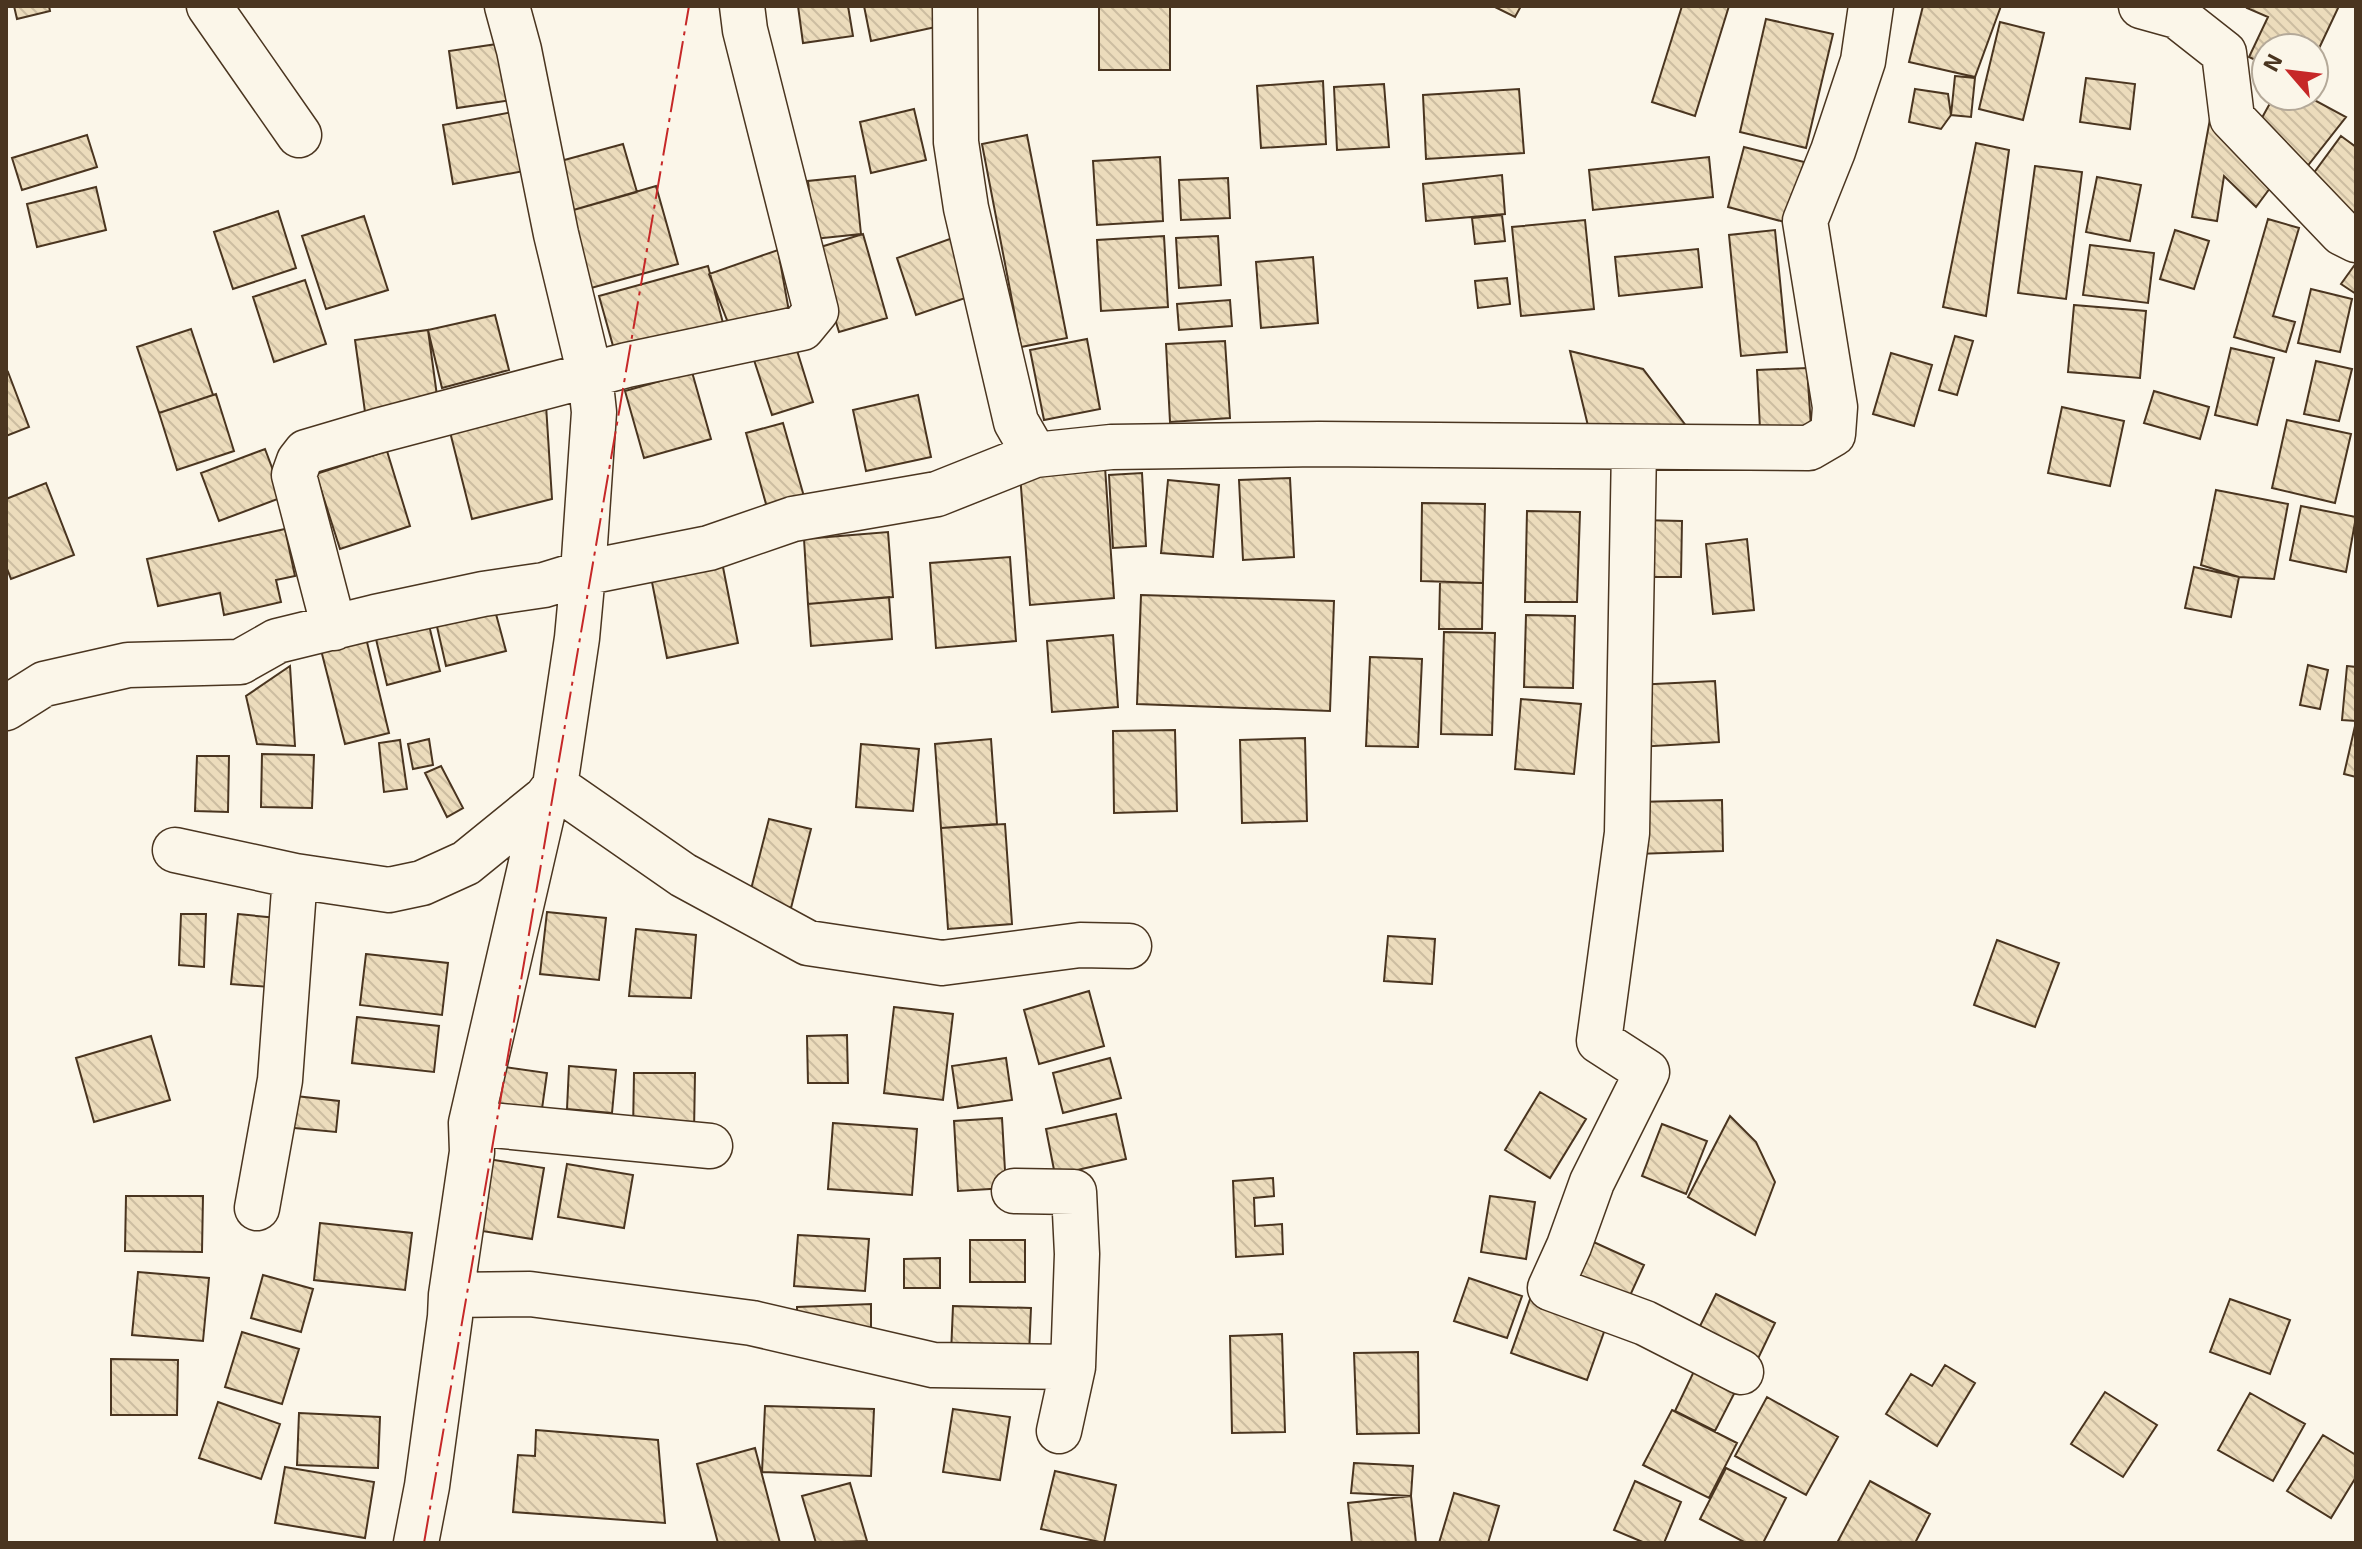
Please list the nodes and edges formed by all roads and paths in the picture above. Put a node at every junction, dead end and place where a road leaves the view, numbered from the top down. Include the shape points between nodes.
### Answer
1 (209, 6) edge
2 (507, 6) edge
3 (742, 6) edge
4 (955, 6) edge
5 (1871, 6) edge
6 (2141, 6) edge
7 (299, 135) dead end
8 (2356, 240) edge
9 (590, 375) junction
10 (1634, 448) junction
11 (1035, 455) junction
12 (583, 573) junction
13 (334, 628) junction
14 (6, 708) edge
15 (550, 792) junction
16 (175, 850) dead end
17 (295, 876) junction
18 (1129, 946) dead end
19 (471, 1123) junction
20 (710, 1146) dead end
21 (1014, 1191) dead end
22 (257, 1208) dead end
23 (451, 1295) junction
24 (1073, 1367) junction
25 (1741, 1372) dead end
26 (1059, 1431) dead end
27 (416, 1543) edge

1 - 7 street
2 - 9 street
3 - 9 street via 816,311 802,328
4 - 11 street via 956,142 966,208 1016,422
5 - 10 street via 1863,61 1805,221 1835,407 1833,434 1809,448
6 - 8 street via 2177,16 2224,53 2232,118 2342,233
9 - 12 street via 594,412
9 - 13 street via 306,452 294,475
10 - 11 street via 1303,444 1111,447
10 - 25 street via 1627,833 1599,1041 1647,1072 1592,1182 1550,1288 1645,1323
11 - 12 street via 937,494 793,519 709,548
12 - 13 street
12 - 15 street
13 - 14 street via 277,641 240,662 128,665 44,684
15 - 17 street via 466,863 422,883 389,890
15 - 18 street via 683,875 808,943 942,963 1080,945
15 - 19 street
16 - 17 street
17 - 22 street via 280,1080
19 - 20 street
19 - 23 street via 472,1152
21 - 24 street via 1074,1192
23 - 24 street via 530,1294 752,1323 933,1365
23 - 27 street
24 - 26 street

